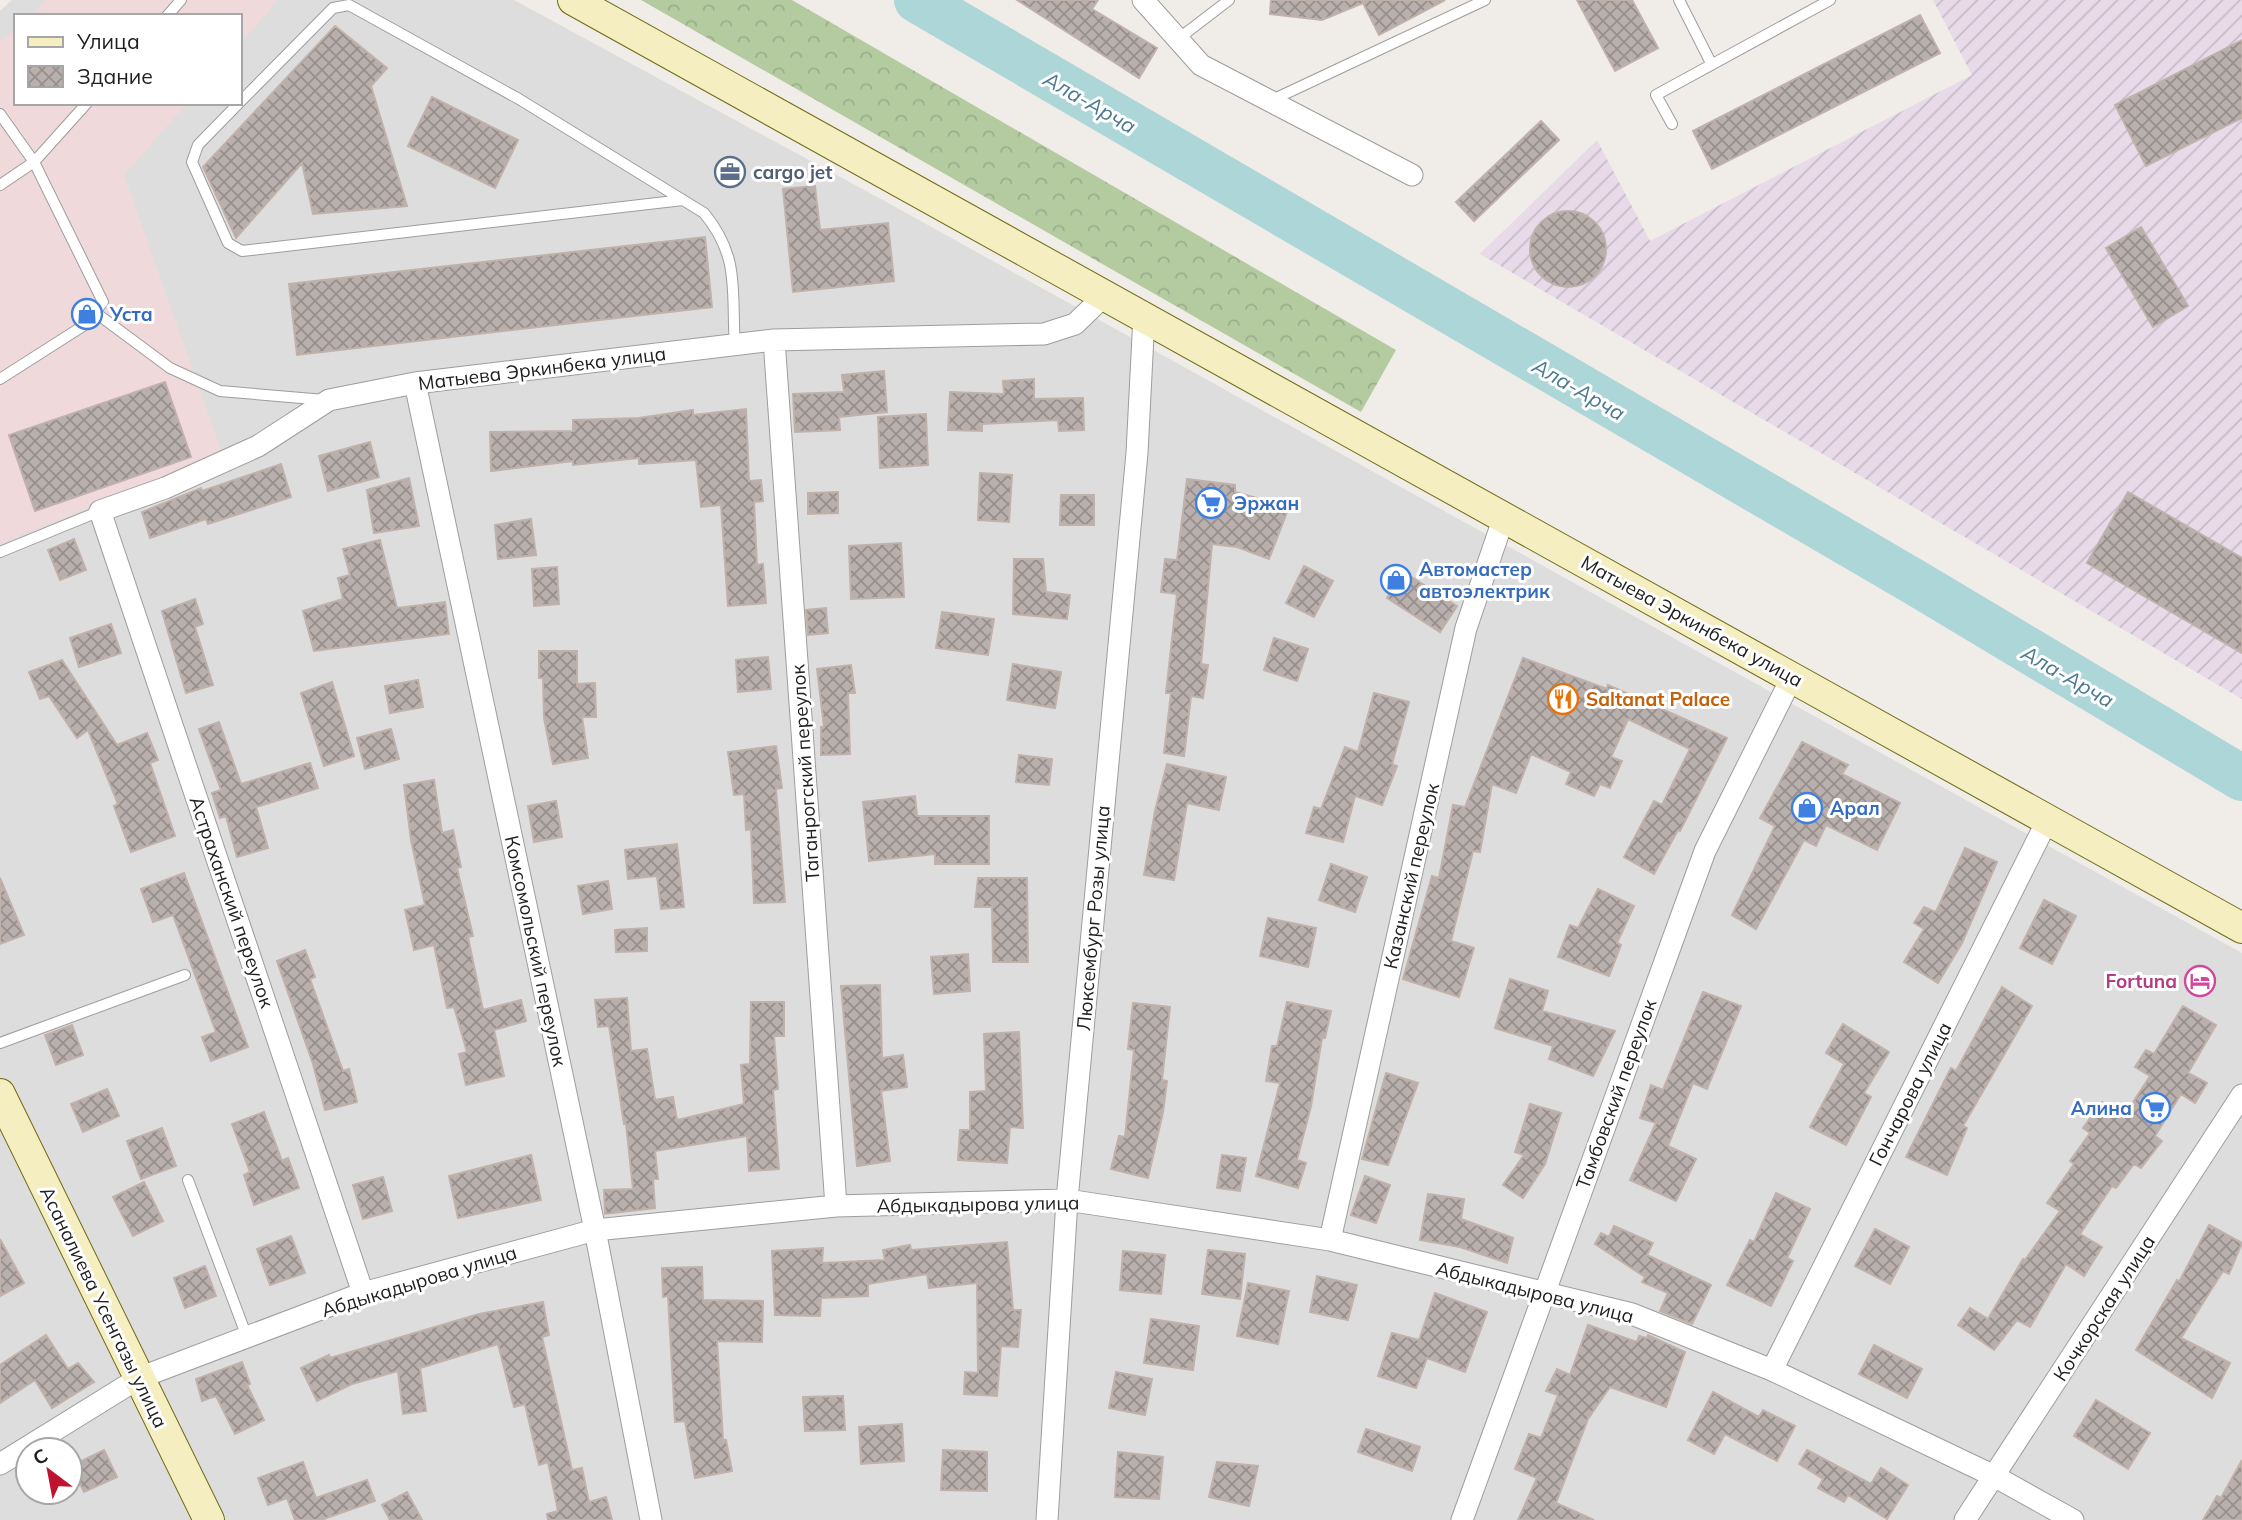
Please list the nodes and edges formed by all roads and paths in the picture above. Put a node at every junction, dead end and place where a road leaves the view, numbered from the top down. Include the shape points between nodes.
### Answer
1 (181, 0) edge
2 (573, 0) edge
3 (1143, 0) edge
4 (1229, 0) edge
5 (1485, 0) edge
6 (1679, 0) edge
7 (1830, 0) edge
8 (169, 14) edge
9 (1178, 39) junction
10 (1711, 63) junction
11 (242, 100) edge
12 (1270, 101) junction
13 (85, 105) edge
14 (237, 105) edge
15 (0, 114) edge
16 (1672, 124) dead end
17 (34, 162) junction
18 (1412, 175) dead end
19 (0, 185) edge
20 (683, 200) junction
21 (1105, 295) junction
22 (96, 313) junction
23 (1144, 316) junction
24 (774, 340) junction
25 (735, 346) junction
26 (0, 379) edge
27 (415, 383) junction
28 (329, 400) junction
29 (100, 511) junction
30 (1504, 516) junction
31 (0, 552) edge
32 (1791, 677) junction
33 (2048, 819) junction
34 (2242, 928) edge
35 (185, 975) dead end
36 (0, 1043) edge
37 (0, 1094) edge
38 (2242, 1095) edge
39 (188, 1180) dead end
40 (1067, 1200) junction
41 (836, 1206) junction
42 (595, 1230) junction
43 (1330, 1240) junction
44 (363, 1293) junction
45 (1543, 1294) junction
46 (247, 1337) junction
47 (1772, 1370) junction
48 (139, 1378) junction
49 (0, 1464) edge
50 (1994, 1476) junction
51 (209, 1520) edge
52 (651, 1520) edge
53 (1047, 1520) edge
54 (1462, 1520) edge
55 (1965, 1520) edge
56 (2074, 1520) edge

1 - 8 lane
2 - 21 main road, Матыева Эркинбека улица
3 - 9 street
4 - 9 lane
5 - 12 lane
6 - 10 lane
7 - 10 lane
9 - 12 street via 1200,65
10 - 16 lane via 1656,95
11 - 20 lane via 333,8 349,5 519,99
12 - 18 street
13 - 17 lane
14 - 20 lane via 198,145 192,162 228,243 242,251
15 - 17 lane
17 - 19 lane
17 - 22 lane via 99,290 103,302
20 - 25 lane via 704,213 719,231 733,264
21 - 23 main road, Матыева Эркинбека улица
21 - 24 street, Матыева Эркинбека улица via 1075,324 1044,334
22 - 26 lane
22 - 28 lane via 170,368 220,391
23 - 30 main road, Матыева Эркинбека улица
23 - 40 street, Люксембург Розы улица via 1137,453
24 - 25 street, Матыева Эркинбека улица
24 - 41 street, Таганрогский переулок
25 - 27 street, Матыева Эркинбека улица
27 - 28 street, Матыева Эркинбека улица
27 - 42 street, Комсомольский переулок
28 - 29 street, Матыева Эркинбека улица via 258,446
29 - 31 lane, Матыева Эркинбека улица
29 - 44 street, Астраханский переулок
30 - 32 main road, Матыева Эркинбека улица
30 - 43 street, Казанский переулок via 1466,628
32 - 33 main road, Матыева Эркинбека улица
32 - 45 street, Тамбовский переулок via 1705,851
33 - 34 main road, Матыева Эркинбека улица
33 - 47 street, Гончарова улица
35 - 36 lane
37 - 48 main road, Асаналиева Усенгазы улица
38 - 50 street, Кочкорская улица
39 - 46 lane
40 - 41 street, Абдыкадырова улица
40 - 43 street, Абдыкадырова улица
40 - 53 street, Люксембург Розы улица
41 - 42 street, Абдыкадырова улица
42 - 44 street, Абдыкадырова улица
42 - 52 street, Комсомольский переулок
43 - 45 street, Абдыкадырова улица
44 - 46 street, Абдыкадырова улица
45 - 47 street, Абдыкадырова улица via 1632,1314
45 - 54 street, Тамбовский переулок
46 - 48 street, Абдыкадырова улица
47 - 50 street, Абдыкадырова улица
48 - 49 street, Абдыкадырова улица
48 - 51 main road, Асаналиева Усенгазы улица
50 - 55 street, Кочкорская улица
50 - 56 street, Абдыкадырова улица

